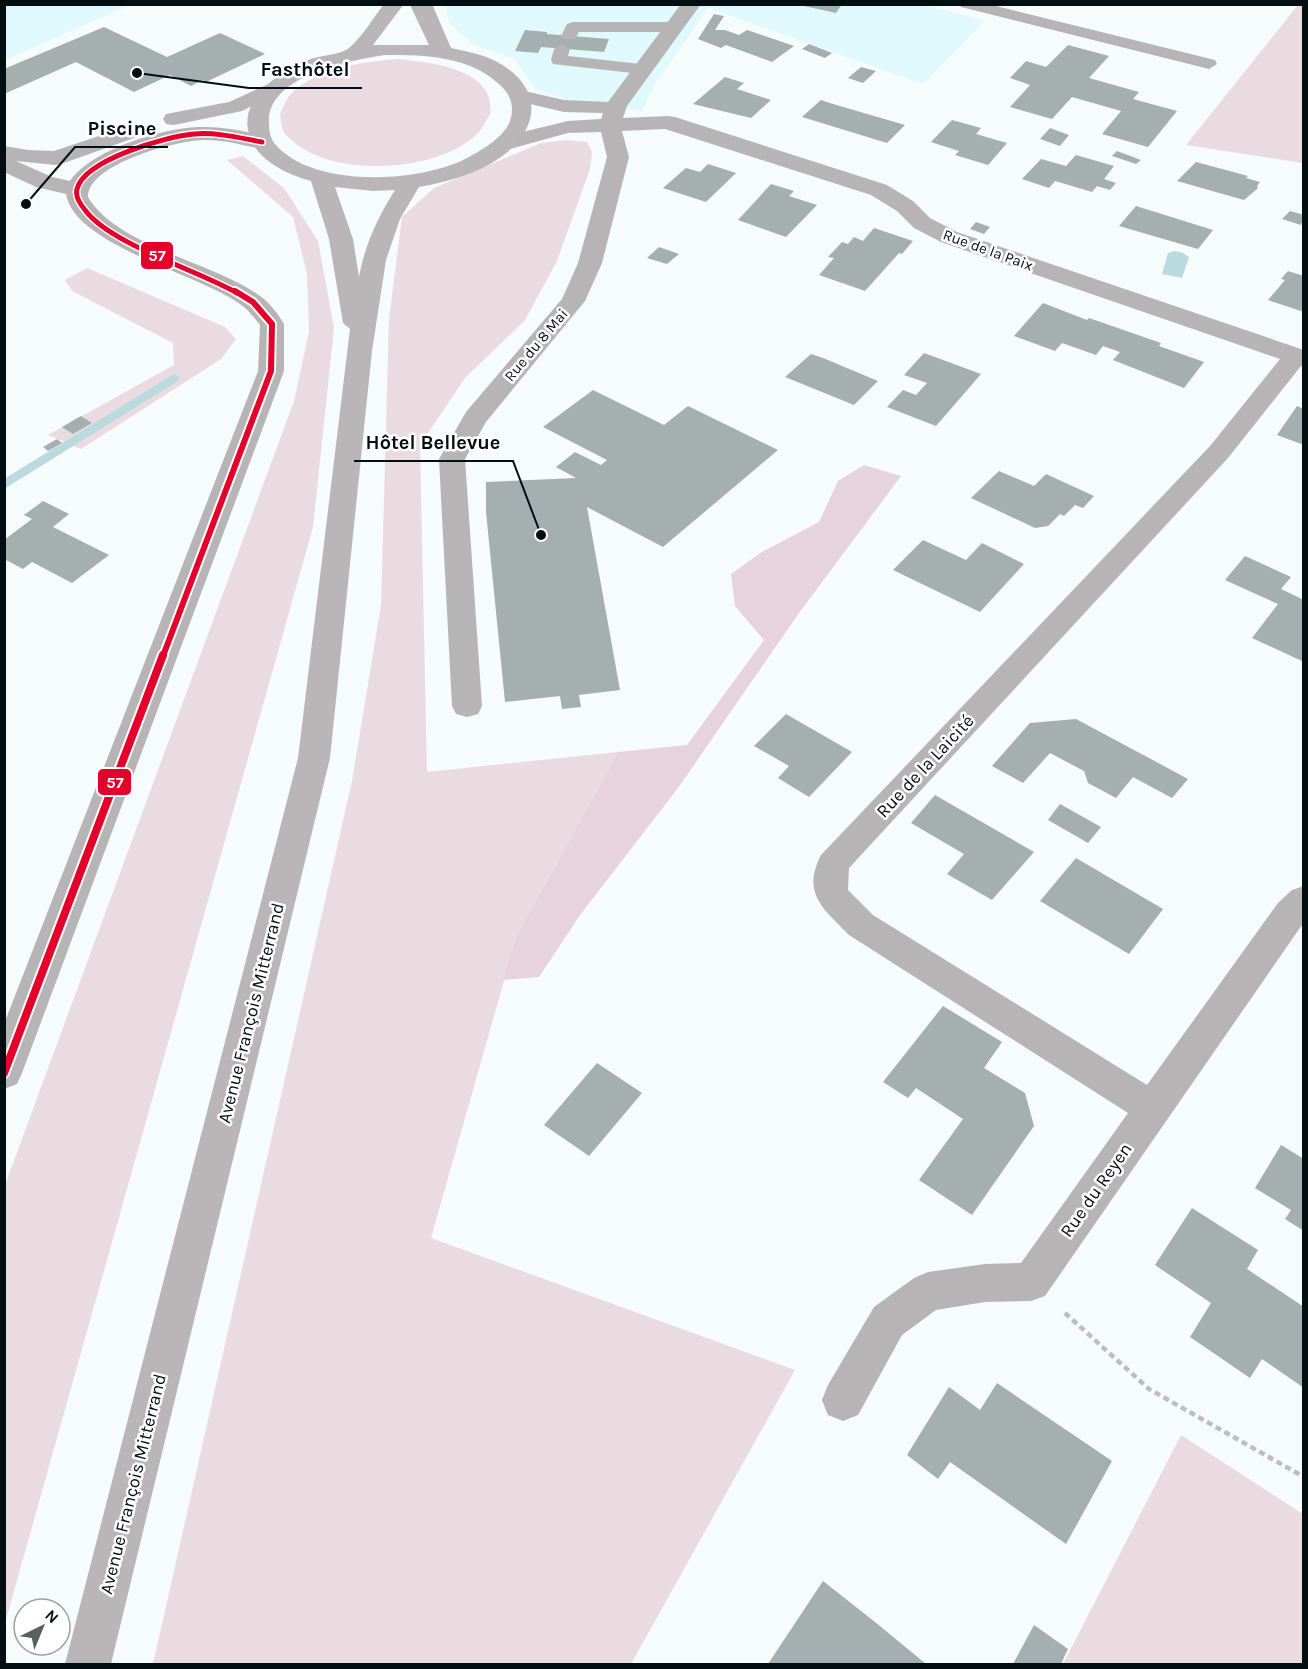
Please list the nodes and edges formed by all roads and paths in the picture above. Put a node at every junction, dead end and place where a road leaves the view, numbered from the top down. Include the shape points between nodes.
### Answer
1 (395, 4) edge
2 (422, 4) edge
3 (693, 4) edge
4 (967, 4) edge
5 (673, 27) junction
6 (443, 52) junction
7 (356, 53) junction
8 (1209, 64) dead end
9 (641, 69) junction
10 (277, 86) junction
11 (520, 96) junction
12 (613, 115) junction
13 (126, 133) junction
14 (262, 142) junction
15 (506, 143) junction
16 (4, 152) edge
17 (4, 165) edge
18 (321, 177) junction
19 (82, 182) junction
20 (411, 182) junction
21 (359, 351) junction
22 (1300, 357) edge
23 (467, 706) dead end
24 (1304, 900) edge
25 (4, 1073) edge
26 (1153, 1109) junction
27 (1031, 1282) junction
28 (843, 1400) dead end
29 (1304, 1477) edge
30 (88, 1665) edge

1 - 7 main road
2 - 6 main road
3 - 5 street
4 - 8 lane
5 - 9 street
5 - 9 lane via 573,27 559,60
6 - 7 main road via 395,49
6 - 11 main road via 478,62 505,77
7 - 10 main road via 307,68
9 - 12 street
10 - 13 street via 235,107
10 - 14 main road via 262,104 256,123
11 - 12 street
11 - 15 main road via 523,112 518,128
12 - 15 street
12 - 22 street, Rue de la Paix via 668,122 879,190 905,206 922,223 949,237
12 - 23 street, Rue du 8 Mai via 618,157 590,264 573,301 475,418 452,459
13 - 16 street via 57,158 28,158
13 - 19 street via 84,163
14 - 18 main road via 285,162
14 - 19 street via 215,134 170,139 143,146
15 - 20 main road via 482,160
17 - 19 street via 44,182
18 - 20 main road via 364,183
18 - 21 main road, Avenue François Mitterrand via 341,239
19 - 25 street via 77,198 93,220 149,252 222,283 253,301 272,324 271,371
20 - 21 main road, Avenue François Mitterrand via 388,219 374,260
21 - 30 main road, Avenue François Mitterrand via 314,758
22 - 26 street, Rue de la Laicité via 1219,452 833,864 831,895 861,925
24 - 26 street, Rue du Reyen via 1290,913
26 - 27 street, Rue du Reyen
27 - 28 street via 985,1283 928,1292 888,1321
27 - 29 path via 1149,1389

